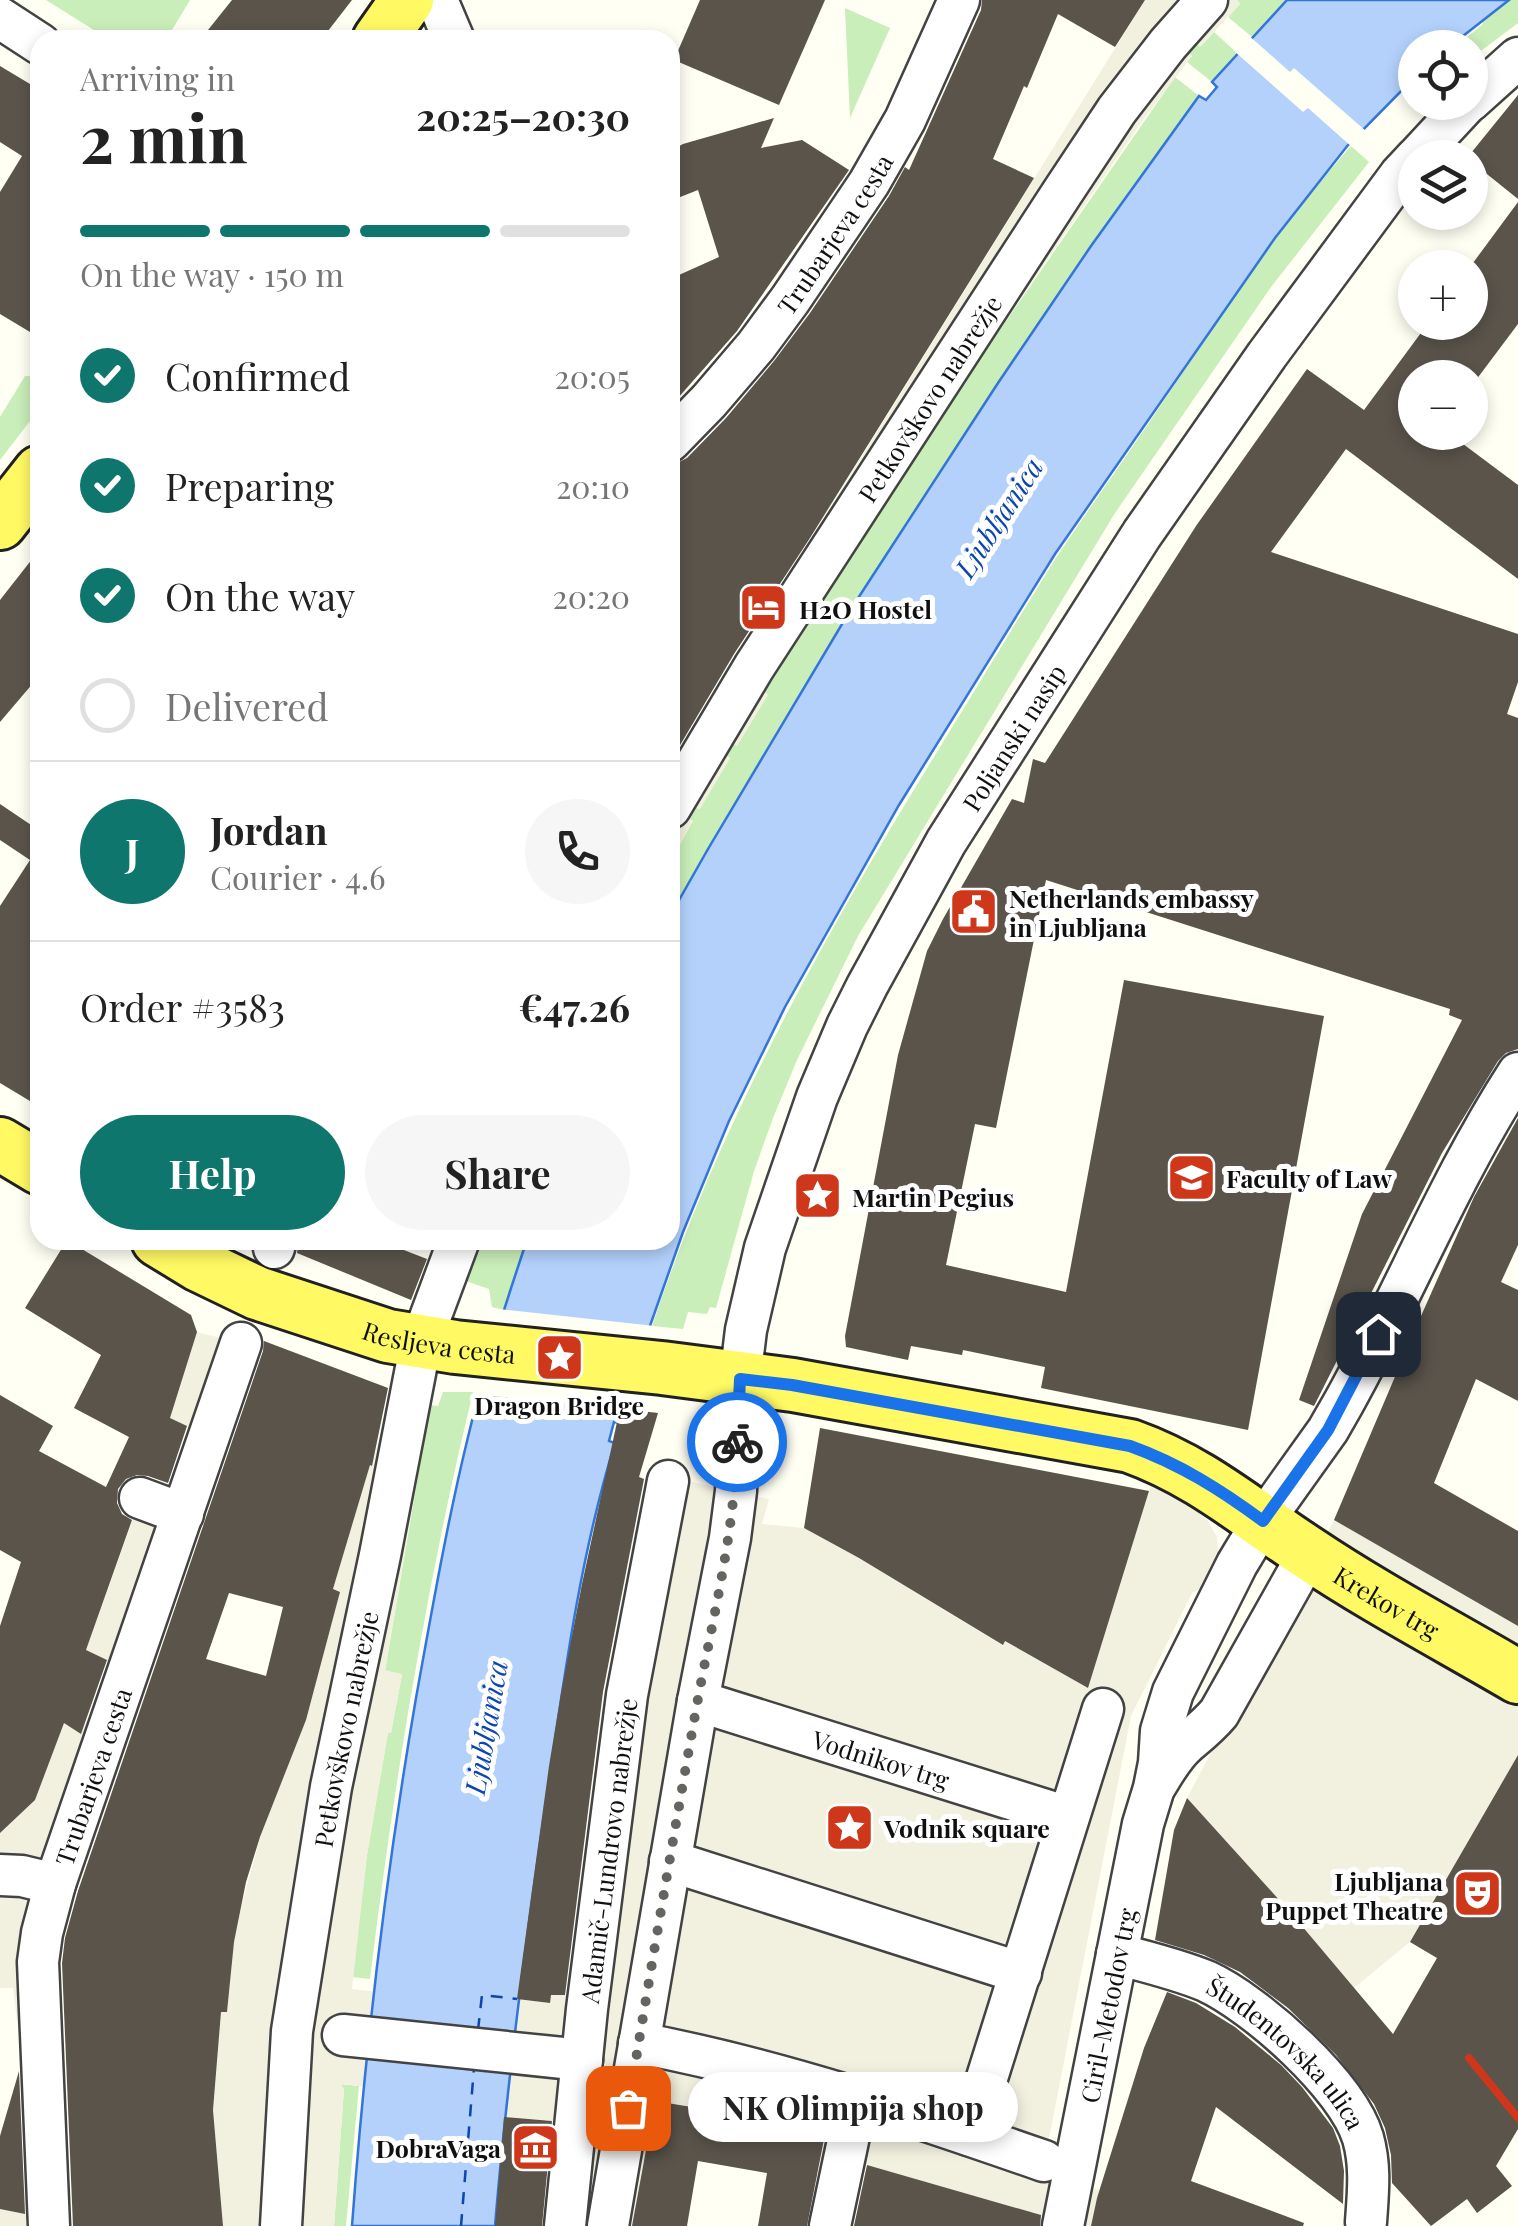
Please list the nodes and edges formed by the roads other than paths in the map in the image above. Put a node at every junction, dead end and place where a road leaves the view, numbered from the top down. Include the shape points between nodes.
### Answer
1 (407, 0) edge
2 (437, 0) edge
3 (959, 0) edge
4 (1204, 8) edge
5 (0, 18) edge
6 (386, 30) edge
7 (450, 30) edge
8 (30, 38) edge
9 (1518, 58) edge
10 (1488, 85) edge
11 (1452, 120) edge
12 (1433, 140) edge
13 (1398, 178) edge
14 (680, 430) edge
15 (30, 485) edge
16 (0, 524) edge
17 (680, 791) edge
18 (1518, 1073) edge
19 (0, 1144) edge
20 (30, 1162) edge
21 (174, 1250) edge
22 (457, 1250) edge
23 (241, 1344) dead end
24 (438, 1345) junction
25 (740, 1379) junction
26 (668, 1481) dead end
27 (140, 1498) dead end
28 (183, 1514) junction
29 (1263, 1521) junction
30 (1308, 1553) junction
31 (1518, 1677) edge
32 (698, 1701) junction
33 (1103, 1709) dead end
34 (1154, 1788) junction
35 (1068, 1816) junction
36 (670, 1861) junction
37 (0, 1876) edge
38 (55, 1884) junction
39 (1117, 1954) junction
40 (1020, 1973) junction
41 (587, 2009) junction
42 (641, 2030) junction
43 (315, 2033) junction
44 (582, 2060) junction
45 (857, 2098) junction
46 (969, 2135) junction
47 (1058, 2173) junction
48 (1366, 2222) dead end
49 (49, 2226) edge
50 (281, 2226) edge
51 (565, 2226) edge
52 (608, 2226) edge
53 (830, 2226) edge
54 (1063, 2226) edge

1 - 6 main road
2 - 7 street
3 - 14 street, Trubarjeva cesta via 885,156 779,315
4 - 17 street, Petkovškovo nabrežje via 1116,110
5 - 8 street
9 - 10 street, Poljanski nasip
11 - 12 street, Poljanski nasip
13 - 25 street, Poljanski nasip via 1142,534 946,842 817,1096 765,1248
15 - 16 main road
18 - 29 street, Ciril-Metodov trg via 1455,1181 1336,1416
19 - 20 main road
21 - 24 main road, Resljeva cesta via 257,1293 388,1336
22 - 24 street, Petkovškovo nabrežje
23 - 28 street, Trubarjeva cesta
24 - 25 main road, Resljeva cesta
24 - 43 street, Petkovškovo nabrežje via 380,1555 331,1787
25 - 29 main road, Krekov trg via 1130,1446 1200,1478
25 - 32 street via 730,1538
26 - 41 street, Adamič-Lundrovo nabrežje via 627,1695
27 - 28 street
28 - 38 street, Trubarjeva cesta
29 - 30 main road, Krekov trg
29 - 34 street, Ciril-Metodov trg via 1173,1692
30 - 31 main road, Krekov trg
30 - 34 street, Ciril-Metodov trg via 1219,1714 1184,1744
32 - 35 street, Vodnikov trg
32 - 36 street
33 - 35 street
34 - 39 street, Ciril-Metodov trg
35 - 40 street
36 - 40 street
36 - 42 street
37 - 38 street
38 - 49 street, Trubarjeva cesta via 38,1962
39 - 47 street, Ciril-Metodov trg
39 - 48 street, Študentovska ulica via 1210,1983 1277,2031 1332,2086 1362,2134
40 - 46 street
41 - 42 street
41 - 44 street, Adamič-Lundrovo nabrežje
42 - 45 street via 719,2060
42 - 52 street
43 - 44 street
43 - 50 street, Petkovškovo nabrežje
44 - 51 street, Adamič-Lundrovo nabrežje
45 - 46 street
45 - 53 street
46 - 47 street
47 - 54 street, Ciril-Metodov trg

